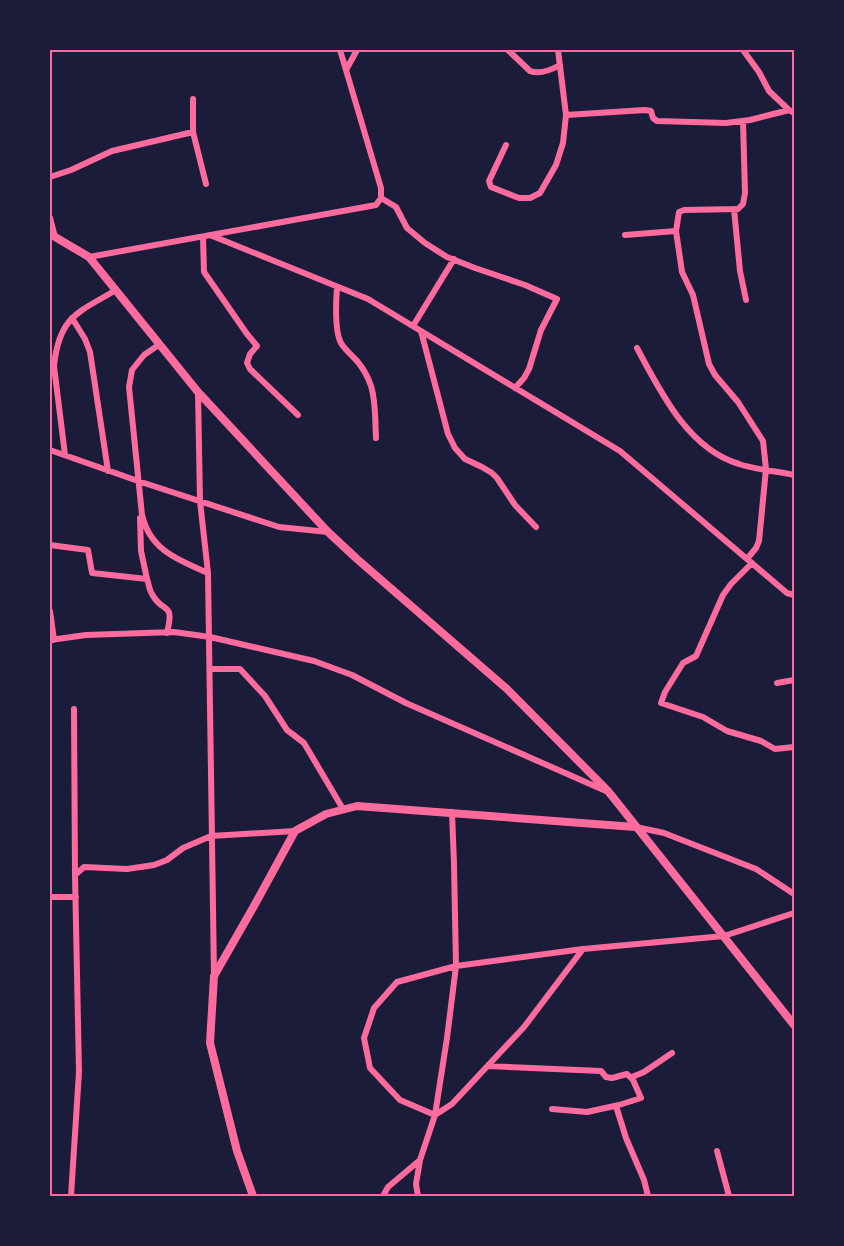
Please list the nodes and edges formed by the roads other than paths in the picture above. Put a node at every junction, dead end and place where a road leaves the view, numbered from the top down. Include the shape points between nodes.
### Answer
1 (340, 50) edge
2 (357, 50) edge
3 (508, 50) edge
4 (558, 50) edge
5 (742, 50) edge
6 (560, 65) junction
7 (346, 70) junction
8 (192, 99) dead end
9 (792, 112) edge
10 (566, 115) junction
11 (743, 122) junction
12 (193, 132) junction
13 (506, 145) dead end
14 (50, 177) edge
15 (206, 184) dead end
16 (381, 198) junction
17 (734, 209) junction
18 (50, 218) edge
19 (676, 231) junction
20 (625, 235) dead end
21 (52, 236) edge
22 (207, 236) junction
23 (89, 258) junction
24 (454, 260) junction
25 (337, 287) junction
26 (116, 290) junction
27 (747, 300) dead end
28 (72, 318) junction
29 (413, 327) junction
30 (421, 331) junction
31 (160, 344) junction
32 (637, 348) dead end
33 (515, 388) junction
34 (198, 392) junction
35 (298, 415) dead end
36 (376, 438) dead end
37 (50, 450) edge
38 (65, 455) junction
39 (766, 469) junction
40 (108, 471) junction
41 (795, 475) edge
42 (138, 481) junction
43 (200, 501) junction
44 (142, 515) junction
45 (536, 527) dead end
46 (328, 532) junction
47 (50, 545) edge
48 (749, 561) junction
49 (208, 573) junction
50 (147, 579) junction
51 (795, 595) edge
52 (50, 611) edge
53 (167, 633) junction
54 (210, 637) junction
55 (52, 640) edge
56 (210, 669) junction
57 (795, 680) edge
58 (777, 683) dead end
59 (74, 709) dead end
60 (795, 747) edge
61 (608, 791) junction
62 (343, 809) junction
63 (452, 812) junction
64 (635, 827) junction
65 (296, 831) junction
66 (211, 836) junction
67 (75, 875) junction
68 (795, 894) edge
69 (50, 897) edge
70 (76, 897) junction
71 (795, 913) edge
72 (724, 936) junction
73 (583, 949) junction
74 (456, 966) junction
75 (214, 976) junction
76 (795, 1025) edge
77 (672, 1053) dead end
78 (488, 1066) junction
79 (632, 1077) junction
80 (616, 1106) junction
81 (552, 1109) dead end
82 (435, 1115) junction
83 (717, 1151) dead end
84 (420, 1160) junction
85 (71, 1197) edge
86 (253, 1197) edge
87 (383, 1197) edge
88 (418, 1197) edge
89 (648, 1197) edge
90 (729, 1197) edge

1 - 7 street
2 - 7 street
3 - 6 street via 534,73
4 - 6 street
5 - 9 street via 769,90
6 - 10 street
7 - 16 street
8 - 12 street
9 - 11 street
10 - 11 street via 645,110 651,111 657,121
10 - 13 street via 556,165 540,193 530,198 491,187 489,181
11 - 17 street via 745,193 743,204
12 - 14 street via 112,151
12 - 15 street
16 - 22 street via 376,205
16 - 24 street via 396,207 407,228
17 - 19 street via 684,210 679,212
17 - 27 street
18 - 21 street
19 - 20 street
19 - 39 street via 682,272 693,295 709,364 763,441
21 - 23 main road
22 - 23 street
22 - 25 street
22 - 35 street via 204,272 257,346 246,363
23 - 26 main road
24 - 29 street
24 - 33 street via 557,299 541,330 529,369
25 - 29 street via 368,299
25 - 36 street via 339,337 371,386
26 - 28 street
26 - 31 main road
28 - 38 street via 61,334 54,366
28 - 40 street via 90,352
29 - 30 street
30 - 33 street
30 - 45 street via 455,448 465,459 492,473
31 - 34 main road
31 - 42 street via 132,370 129,387
32 - 39 street via 673,411 693,434 725,458
33 - 48 street via 620,451
34 - 43 street
34 - 46 main road
37 - 38 street
38 - 40 street
39 - 41 street
39 - 48 street via 759,541
40 - 42 street
42 - 43 street
42 - 44 street
43 - 46 street via 279,527
43 - 49 street
44 - 49 street via 144,525 160,547
44 - 50 street via 141,551
46 - 61 main road via 507,689
47 - 50 street via 88,550 92,573
48 - 51 street via 787,593
48 - 60 street via 723,595 696,656 683,663 661,703 775,749
49 - 54 street
50 - 53 street via 153,597 169,611
52 - 55 street
53 - 54 street
53 - 55 street
54 - 56 street
54 - 61 street via 314,661 352,675 405,703
56 - 62 street via 240,669 265,696 287,730 304,743
56 - 66 street
57 - 58 street
59 - 67 street
61 - 64 main road
62 - 63 street via 357,806
62 - 65 street
63 - 64 street
63 - 74 street
64 - 68 street via 664,833 756,870
64 - 72 main road
65 - 66 street
65 - 75 street
66 - 67 street via 154,866 84,867
66 - 75 street
67 - 70 street
69 - 70 street
70 - 85 street via 79,1072
71 - 72 street
72 - 73 street
72 - 76 main road
73 - 74 street
73 - 78 street via 524,1027
74 - 82 street
74 - 82 street via 397,982 374,1008 364,1038 370,1068 400,1100
75 - 86 street via 210,1043
77 - 79 street
78 - 79 street via 601,1071 606,1077
78 - 82 street via 452,1104
79 - 80 street via 641,1098
80 - 81 street via 580,1112
80 - 89 street
82 - 84 street
83 - 90 street
84 - 87 street via 388,1187
84 - 88 street

